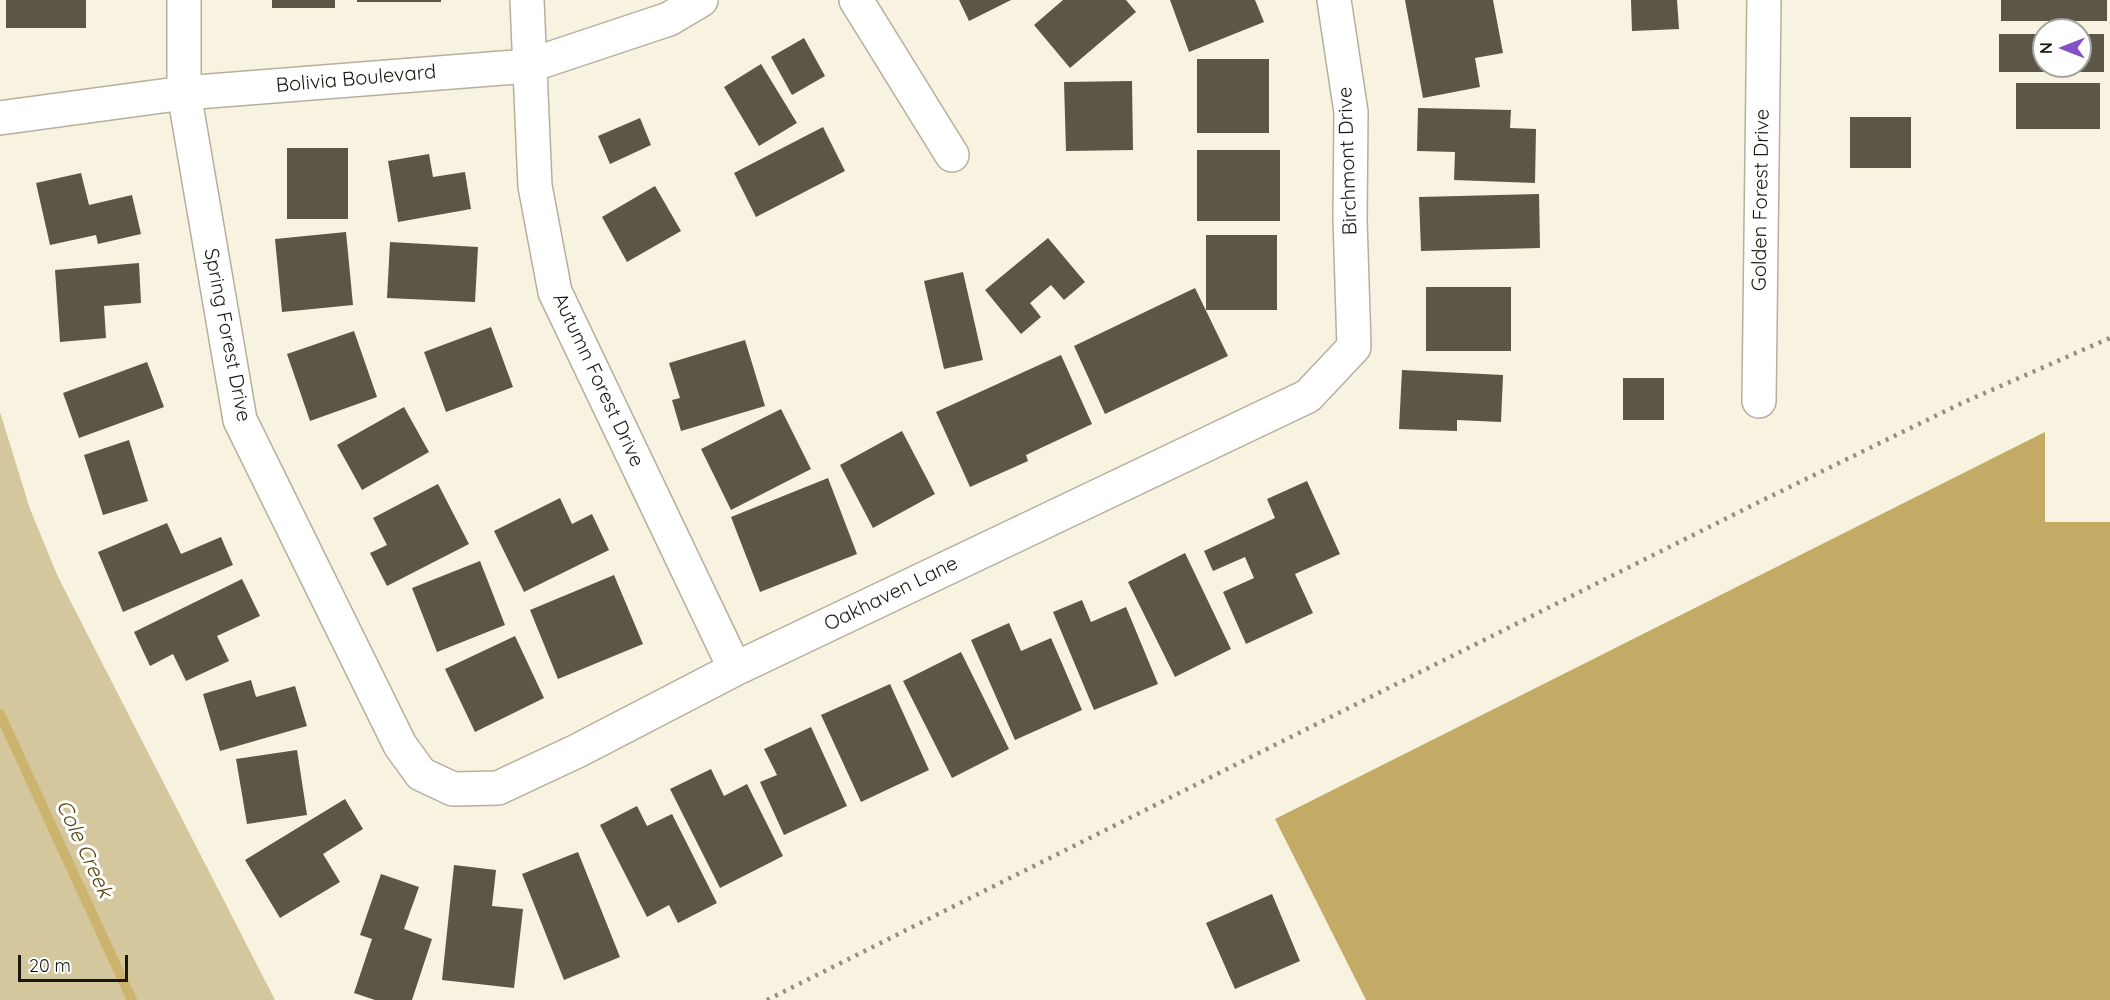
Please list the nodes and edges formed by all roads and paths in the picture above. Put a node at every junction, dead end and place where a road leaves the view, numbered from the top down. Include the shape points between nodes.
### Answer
1 (184, 0) edge
2 (527, 0) edge
3 (701, 0) edge
4 (856, 0) edge
5 (1334, 0) edge
6 (1764, 0) edge
7 (528, 66) junction
8 (184, 93) junction
9 (0, 118) edge
10 (952, 154) dead end
11 (1352, 286) joint
12 (1759, 401) dead end
13 (735, 669) junction
14 (384, 713) joint

1 - 8 street, Spring Forest Drive
2 - 7 street, Autumn Forest Drive
3 - 7 street, Bolivia Boulevard via 669,19
4 - 10 street
5 - 11 street, Birchmont Drive via 1351,112
6 - 12 street, Golden Forest Drive
7 - 8 street, Bolivia Boulevard
7 - 13 street, Autumn Forest Drive via 535,186 555,292
8 - 9 street, Bolivia Boulevard
8 - 14 street, Spring Forest Drive via 240,420
11 - 13 street, Oakhaven Lane via 1354,347 1308,396
13 - 14 street, Oakhaven Lane via 498,788 453,789 421,774

